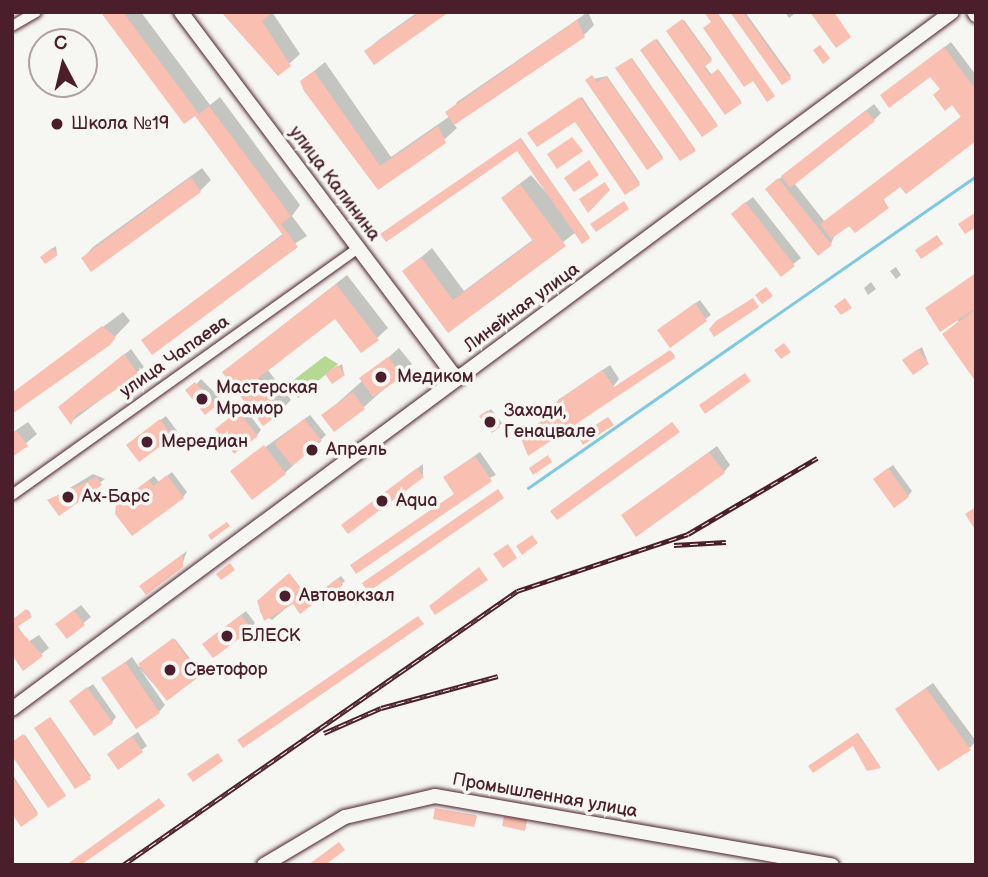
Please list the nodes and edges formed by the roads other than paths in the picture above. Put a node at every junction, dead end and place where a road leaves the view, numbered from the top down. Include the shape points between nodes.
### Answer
1 (36, 12) edge
2 (181, 12) edge
3 (952, 12) edge
4 (12, 26) edge
5 (358, 248) junction
6 (457, 379) junction
7 (12, 495) edge
8 (12, 709) edge
9 (264, 865) edge
10 (832, 865) edge

1 - 4 street
2 - 5 main road, улица Калинина
3 - 6 main road, Линейная улица
5 - 6 main road, улица Калинина
5 - 7 street, улица Чапаева
6 - 8 main road, Линейная улица
9 - 10 main road, Промышленная улица via 345,817 435,796

